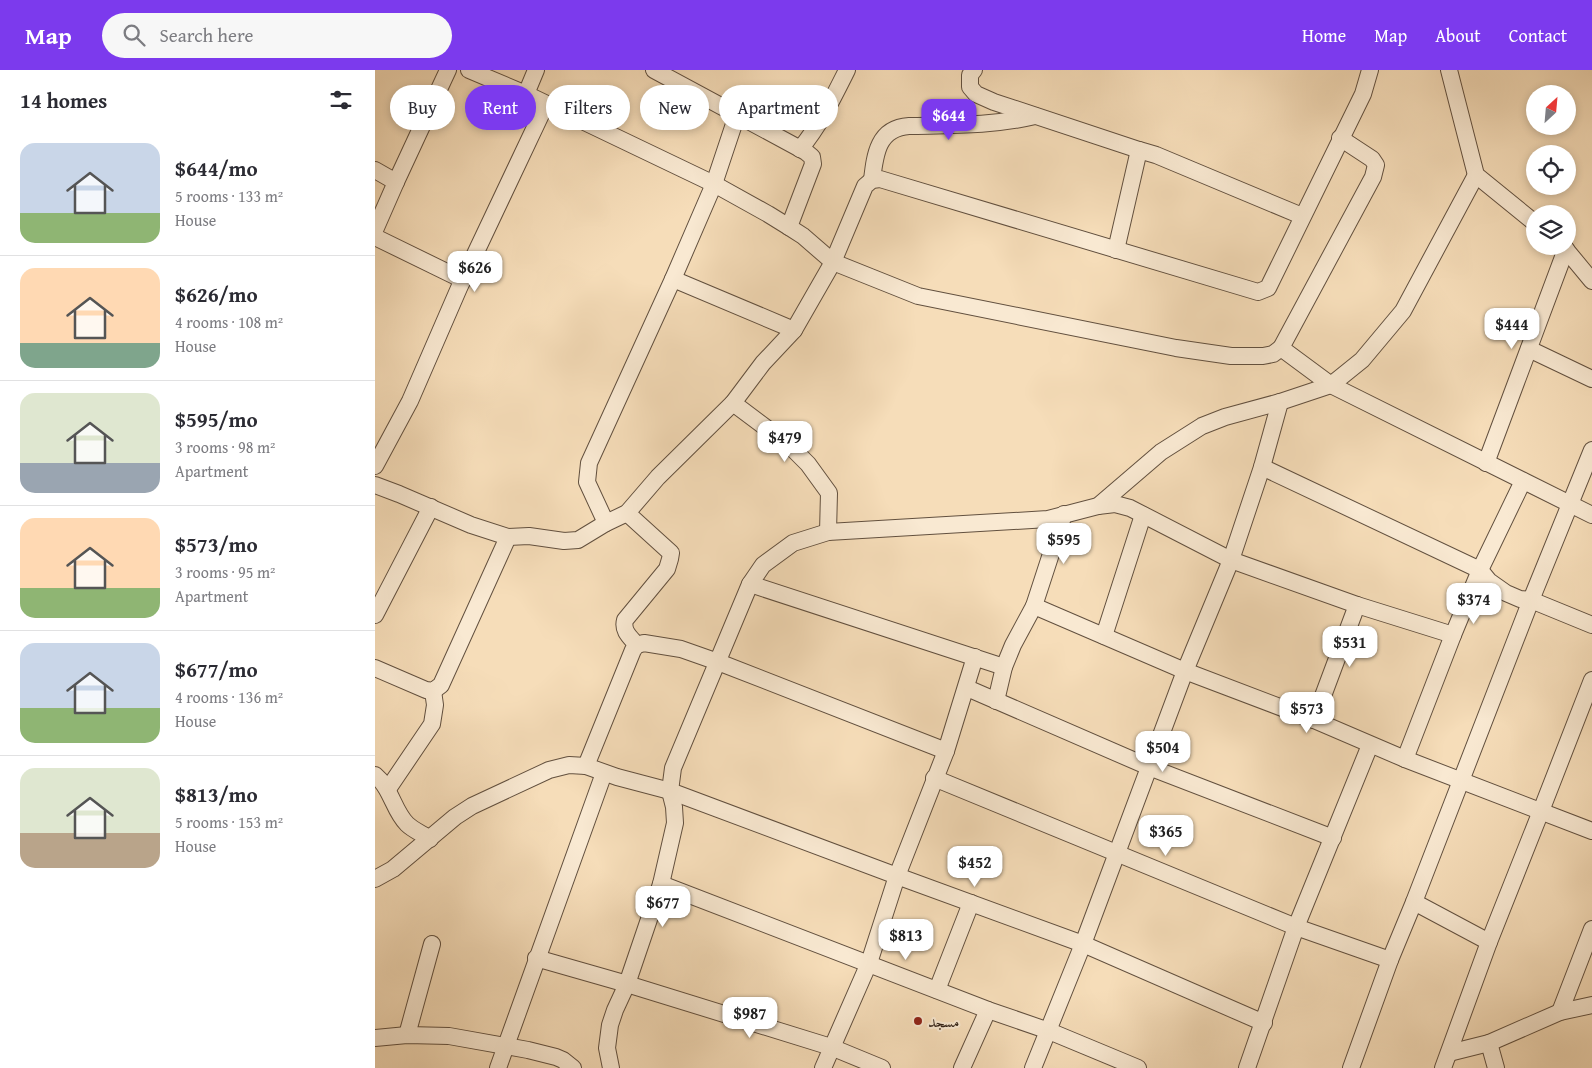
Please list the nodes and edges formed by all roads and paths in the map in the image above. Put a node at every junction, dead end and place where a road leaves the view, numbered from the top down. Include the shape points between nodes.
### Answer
1 (448, 70) edge
2 (469, 70) edge
3 (536, 70) edge
4 (654, 70) edge
5 (847, 70) edge
6 (974, 70) edge
7 (1370, 70) edge
8 (1449, 70) edge
9 (505, 85) edge
10 (530, 85) edge
11 (536, 99) edge
12 (545, 104) junction
13 (719, 105) edge
14 (1035, 116) junction
15 (732, 130) edge
16 (765, 130) edge
17 (1340, 138) junction
18 (800, 149) junction
19 (1139, 150) junction
20 (375, 170) edge
21 (1476, 175) junction
22 (872, 180) junction
23 (396, 182) junction
24 (714, 184) junction
25 (1302, 216) junction
26 (1526, 216) edge
27 (789, 227) junction
28 (375, 230) edge
29 (375, 237) edge
30 (1116, 250) junction
31 (1563, 255) edge
32 (1571, 255) edge
33 (833, 262) junction
34 (673, 279) junction
35 (463, 280) junction
36 (1592, 280) edge
37 (794, 330) junction
38 (1281, 348) junction
39 (1529, 349) junction
40 (1592, 379) edge
41 (1331, 385) junction
42 (733, 402) junction
43 (1280, 402) junction
44 (1592, 450) edge
45 (1486, 463) junction
46 (375, 466) edge
47 (1262, 467) junction
48 (1523, 481) junction
49 (375, 485) edge
50 (1570, 505) junction
51 (1098, 506) junction
52 (431, 508) junction
53 (627, 513) junction
54 (1064, 514) junction
55 (1143, 515) junction
56 (1592, 516) edge
57 (606, 523) junction
58 (828, 532) junction
59 (508, 537) junction
60 (1231, 560) junction
61 (1480, 570) junction
62 (750, 584) junction
63 (1531, 600) junction
64 (1357, 605) junction
65 (1033, 606) junction
66 (375, 615) edge
67 (1592, 624) edge
68 (1453, 634) junction
69 (1103, 636) junction
70 (637, 645) junction
71 (975, 657) junction
72 (718, 662) junction
73 (1004, 667) junction
74 (375, 668) edge
75 (1185, 671) junction
76 (1592, 680) edge
77 (967, 688) junction
78 (433, 691) junction
79 (996, 701) junction
80 (1314, 720) junction
81 (1370, 745) junction
82 (946, 751) junction
83 (1405, 759) junction
84 (585, 766) junction
85 (1149, 767) junction
86 (604, 773) junction
87 (375, 775) edge
88 (934, 778) junction
89 (1461, 781) junction
90 (388, 789) junction
91 (670, 791) junction
92 (1541, 811) junction
93 (1592, 831) edge
94 (430, 838) junction
95 (1333, 838) junction
96 (1117, 854) junction
97 (897, 876) junction
98 (375, 878) edge
99 (661, 884) junction
100 (1414, 902) junction
101 (971, 903) junction
102 (1296, 927) junction
103 (1592, 930) edge
104 (1489, 942) junction
105 (432, 944) dead end
106 (1083, 944) junction
107 (536, 958) junction
108 (1390, 960) junction
109 (869, 963) junction
110 (627, 984) junction
111 (937, 990) junction
112 (1591, 1009) edge
113 (988, 1010) junction
114 (1560, 1012) junction
115 (1263, 1023) junction
116 (1049, 1031) junction
117 (407, 1035) junction
118 (375, 1038) edge
119 (1489, 1043) junction
120 (504, 1046) junction
121 (831, 1047) junction
122 (1446, 1060) edge
123 (498, 1068) edge
124 (573, 1068) edge
125 (611, 1068) edge
126 (823, 1068) edge
127 (882, 1068) edge
128 (962, 1068) edge
129 (1033, 1068) edge
130 (1138, 1068) edge
131 (1247, 1068) edge
132 (1351, 1068) edge
133 (1496, 1068) edge

1 - 23 street
2 - 9 street
3 - 10 street
4 - 13 street
5 - 18 street via 813,134
6 - 14 street via 970,87 976,94
7 - 17 street via 1363,94
8 - 21 street
11 - 12 street
12 - 24 street
12 - 35 street
14 - 19 street
14 - 22 street via 995,124 895,128 884,136 877,150
15 - 24 street
16 - 18 street
17 - 25 street
17 - 38 street via 1372,159 1376,165 1373,177
18 - 27 street via 812,157 813,164
19 - 25 street
19 - 30 street
20 - 23 street
21 - 26 street
21 - 41 street via 1403,311 1362,360
22 - 30 street via 880,179
22 - 33 street via 865,186
23 - 28 street
24 - 27 street
24 - 34 street
25 - 30 street via 1268,288 1258,292
27 - 33 street
29 - 35 street
31 - 39 street
32 - 36 street
33 - 37 street
33 - 38 street via 918,296 1176,348 1231,356 1263,356
34 - 37 street
34 - 57 street via 589,463 587,482
35 - 46 street via 410,401
37 - 42 street
38 - 41 street
39 - 40 street
39 - 45 street
41 - 43 street
41 - 45 street
42 - 53 street
42 - 58 street via 789,445 808,464 829,493
43 - 47 street
43 - 51 street via 1202,426 1161,452
44 - 50 street
45 - 48 street
47 - 60 street
47 - 61 street
48 - 50 street
48 - 61 street
49 - 52 street
50 - 56 street
50 - 63 street
51 - 54 street
51 - 55 street via 1115,504
52 - 59 street
52 - 66 street
53 - 57 street
53 - 70 street via 671,553 667,569 623,625
54 - 58 street via 1048,519
54 - 65 street
55 - 60 street
55 - 69 street
57 - 59 street via 578,540
58 - 62 street via 793,543 763,565
59 - 78 street via 441,685
60 - 64 street
60 - 75 street
61 - 63 street via 1506,593
61 - 68 street
62 - 71 street
62 - 72 street
63 - 67 street
63 - 89 street
64 - 68 street
64 - 80 street
65 - 69 street
65 - 73 street
68 - 83 street
69 - 75 street
70 - 72 street via 644,643 681,649
70 - 84 street
71 - 73 street
71 - 77 street
72 - 82 street
72 - 91 street via 673,768
73 - 79 street
74 - 78 street
75 - 80 street
75 - 85 street
76 - 92 street
77 - 79 street
77 - 82 street
78 - 90 street via 432,724
79 - 85 street
80 - 81 street
81 - 83 street
81 - 95 street
82 - 88 street
83 - 89 street
84 - 86 street
84 - 94 street via 569,765 549,770 472,806
85 - 95 street
85 - 96 street
86 - 91 street
86 - 107 street
87 - 90 street
88 - 96 street
88 - 97 street
89 - 92 street
89 - 100 street
90 - 94 street via 407,824
91 - 97 street
91 - 99 street via 675,823
92 - 93 street
92 - 104 street
94 - 98 street via 393,869
95 - 102 street
96 - 102 street
96 - 106 street
97 - 101 street
97 - 109 street
99 - 109 street
99 - 110 street
100 - 104 street
100 - 108 street
101 - 106 street
101 - 111 street
102 - 108 street
102 - 115 street
103 - 114 street
104 - 122 street
105 - 117 street
106 - 115 street
106 - 116 street
107 - 110 street
107 - 120 street
108 - 132 street
109 - 111 street
109 - 121 street
110 - 121 street
110 - 125 street via 610,1024 607,1048
111 - 113 street
112 - 114 street
113 - 116 street
113 - 128 street
114 - 119 street
115 - 131 street
116 - 129 street
116 - 130 street
117 - 118 street
117 - 120 street via 449,1036
119 - 122 street
119 - 133 street
120 - 123 street
120 - 124 street via 556,1057
121 - 126 street
121 - 127 street

